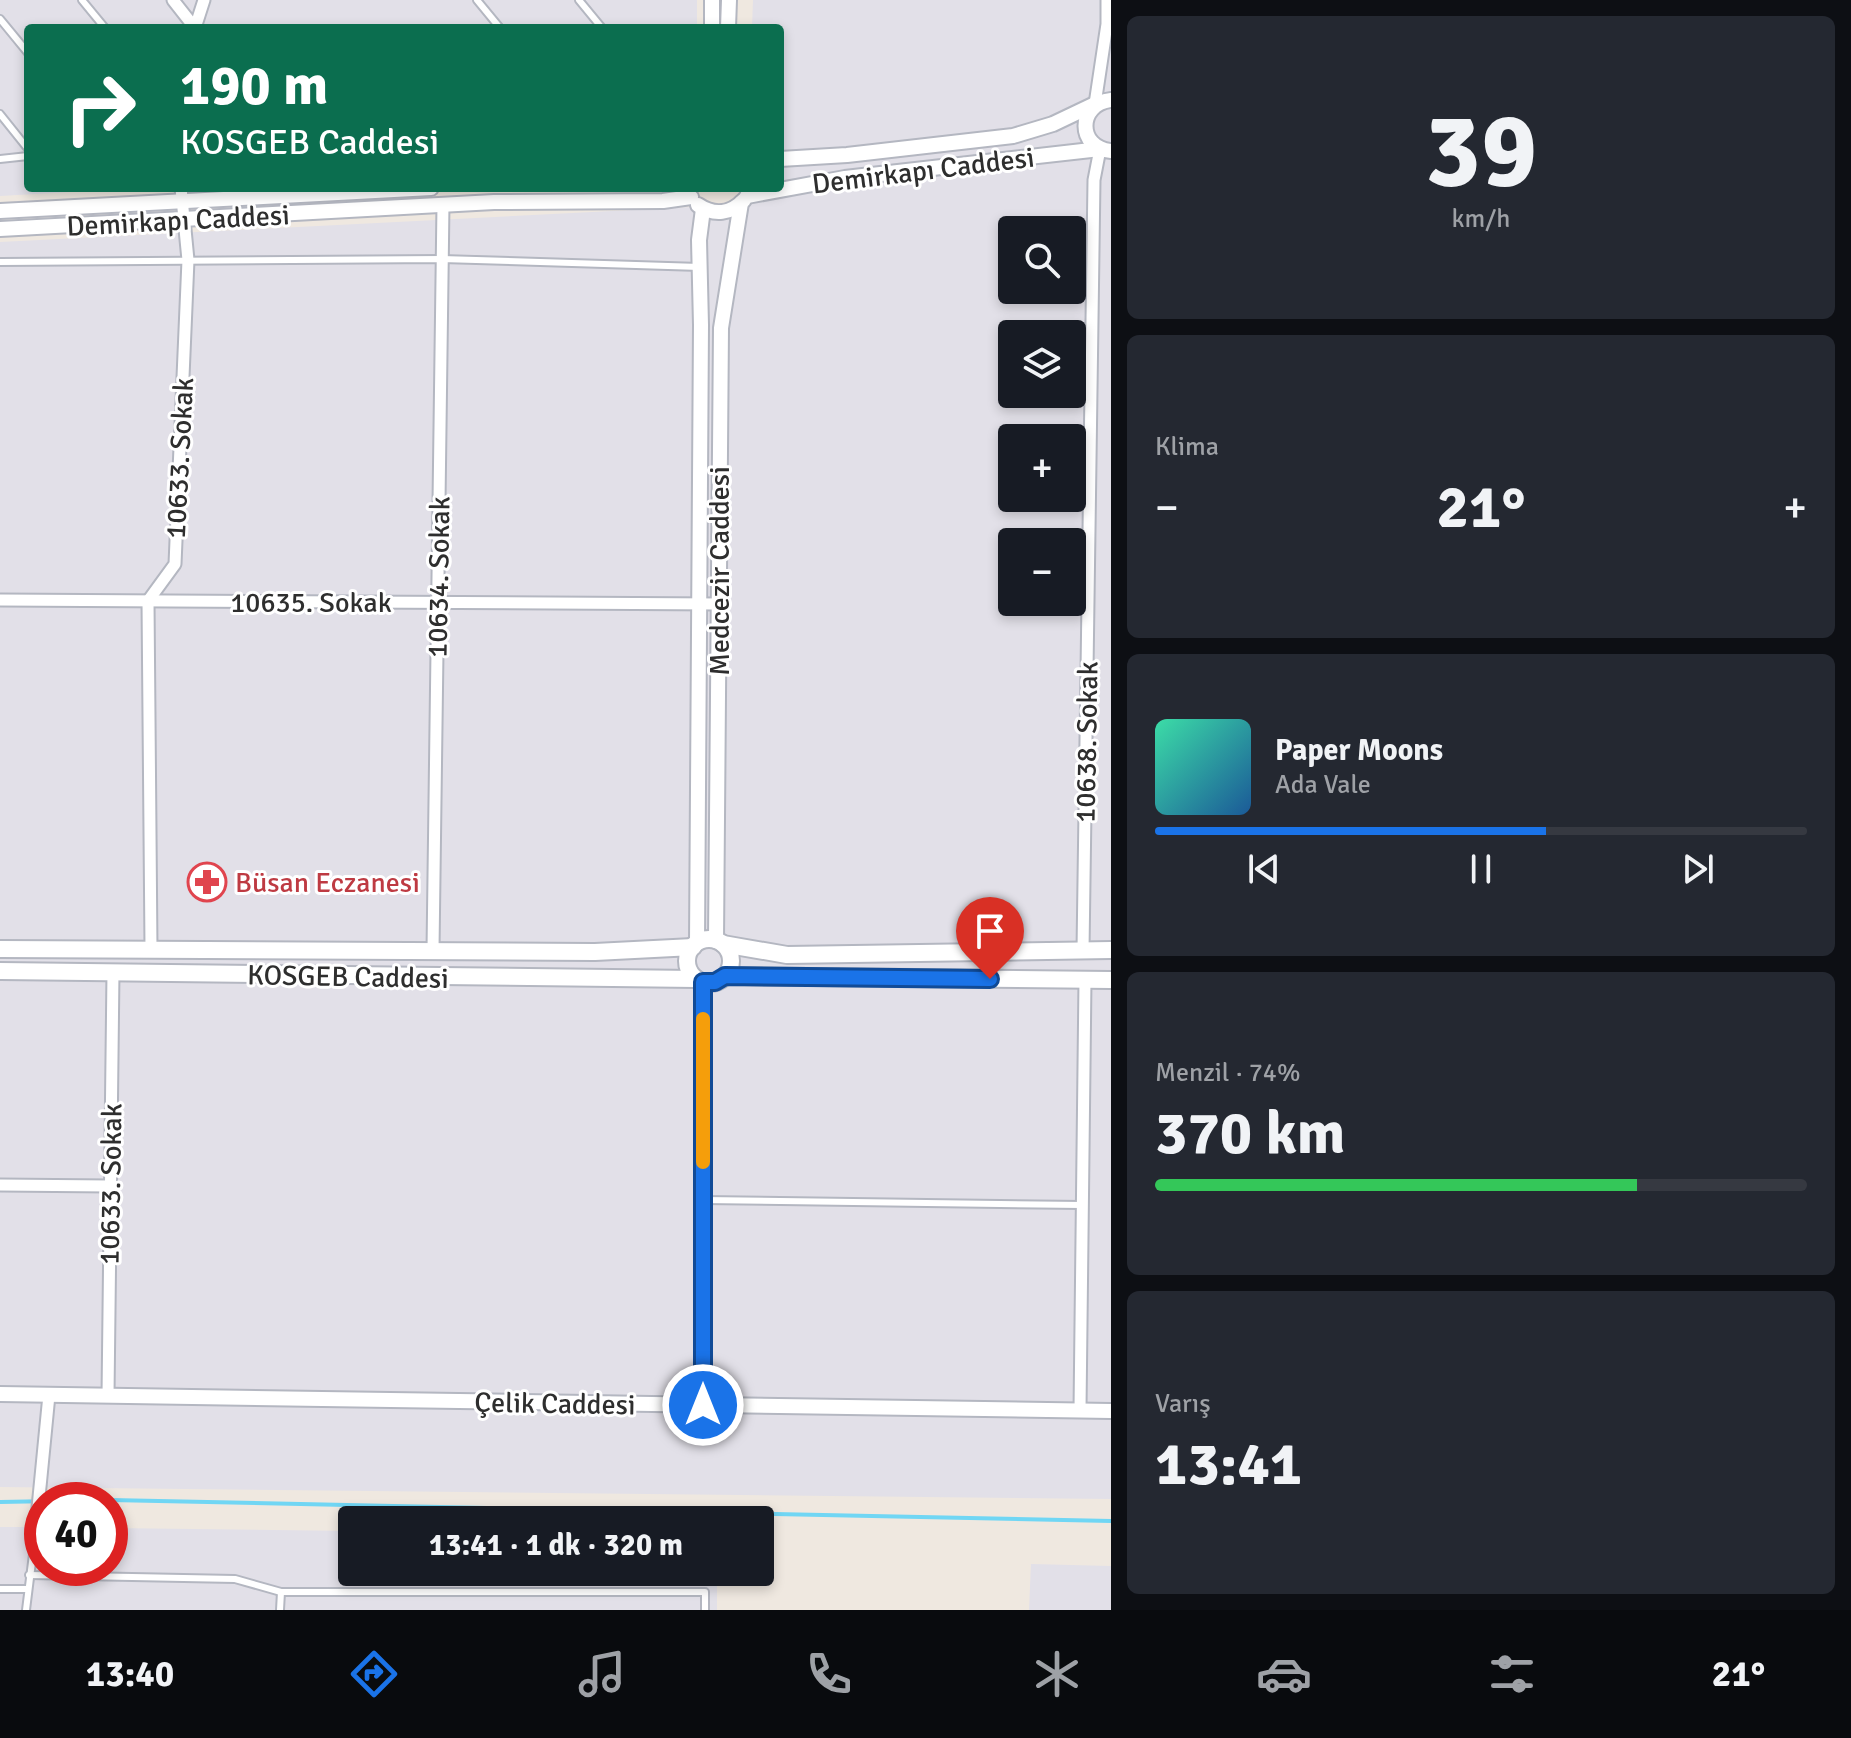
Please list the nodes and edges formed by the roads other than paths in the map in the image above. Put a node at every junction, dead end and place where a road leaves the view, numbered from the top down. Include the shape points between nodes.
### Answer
1 (82, 0) edge
2 (173, 0) edge
3 (204, 0) edge
4 (477, 0) edge
5 (579, 0) edge
6 (712, 0) edge
7 (729, 0) edge
8 (1107, 0) edge
9 (0, 19) edge
10 (102, 24) edge
11 (192, 24) edge
12 (196, 24) edge
13 (497, 24) edge
14 (599, 24) edge
15 (712, 24) edge
16 (728, 24) edge
17 (1107, 24) junction
18 (1111, 43) edge
19 (24, 48) edge
20 (1111, 100) edge
21 (1095, 104) junction
22 (0, 114) edge
23 (24, 144) edge
24 (1106, 150) edge
25 (24, 156) edge
26 (0, 159) edge
27 (784, 159) edge
28 (784, 189) edge
29 (265, 192) edge
30 (690, 192) edge
31 (767, 192) edge
32 (182, 194) edge
33 (746, 196) edge
34 (443, 204) junction
35 (703, 209) junction
36 (0, 211) edge
37 (184, 218) junction
38 (0, 229) edge
39 (442, 259) junction
40 (188, 260) junction
41 (0, 262) edge
42 (700, 267) junction
43 (0, 600) edge
44 (148, 601) junction
45 (438, 603) junction
46 (698, 604) junction
47 (719, 604) junction
48 (720, 942) junction
49 (695, 945) junction
50 (151, 948) junction
51 (0, 949) edge
52 (433, 950) junction
53 (1083, 950) junction
54 (1111, 950) edge
55 (0, 971) edge
56 (113, 972) junction
57 (725, 976) junction
58 (700, 980) junction
59 (1085, 980) junction
60 (1111, 980) edge
61 (0, 1185) edge
62 (110, 1186) junction
63 (703, 1200) junction
64 (1082, 1205) junction
65 (0, 1394) edge
66 (49, 1395) junction
67 (108, 1396) junction
68 (703, 1405) junction
69 (1080, 1410) junction
70 (1111, 1411) edge
71 (41, 1482) edge
72 (128, 1577) edge
73 (28, 1586) edge
74 (0, 1589) edge
75 (28, 1589) junction
76 (281, 1592) junction
77 (26, 1610) edge
78 (280, 1610) edge
79 (705, 1610) edge

1 - 10 lane
2 - 11 street
3 - 12 street
4 - 13 lane
5 - 14 lane
6 - 15 street
7 - 16 street
8 - 17 street
9 - 19 lane
17 - 18 street
17 - 21 street
20 - 21 street, Demirkapı Caddesi
21 - 24 street via 1084,128 1091,143
21 - 27 street, Demirkapı Caddesi via 1013,136
22 - 23 lane
24 - 28 street, Demirkapı Caddesi
24 - 53 street, 10638. Sokak via 1094,180
25 - 26 lane
29 - 32 street, Demirkapı Caddesi
30 - 34 street, Demirkapı Caddesi via 663,201
30 - 35 street
31 - 33 street, Demirkapı Caddesi
32 - 36 street, Demirkapı Caddesi
32 - 37 street, 10633. Sokak
33 - 35 street, Demirkapı Caddesi via 727,212
33 - 47 street, Medcezir Caddesi via 721,328
34 - 37 street, Demirkapı Caddesi
34 - 39 street, 10634. Sokak
35 - 42 street, Medcezir Caddesi
37 - 38 street, Demirkapı Caddesi
37 - 40 street, 10633. Sokak
39 - 40 lane
39 - 42 lane
39 - 45 street, 10634. Sokak
40 - 41 lane
40 - 44 street, 10633. Sokak via 175,564
42 - 46 street, Medcezir Caddesi
43 - 44 street, 10635. Sokak
44 - 45 street, 10635. Sokak
44 - 50 street
45 - 46 street, 10635. Sokak
45 - 52 street, 10634. Sokak
46 - 47 street, 10635. Sokak
46 - 49 street, Medcezir Caddesi
47 - 48 street, Medcezir Caddesi
48 - 49 main road
48 - 53 main road via 787,955
48 - 57 main road via 731,963
49 - 52 main road, KOSGEB Caddesi via 595,952
49 - 58 main road via 688,967
50 - 51 main road, KOSGEB Caddesi
50 - 52 main road, KOSGEB Caddesi
53 - 54 main road
55 - 56 main road, KOSGEB Caddesi
56 - 58 main road, KOSGEB Caddesi
56 - 62 street, 10633. Sokak
57 - 58 main road via 715,982
57 - 59 main road
58 - 63 street
59 - 60 main road
59 - 64 street
61 - 62 street
62 - 67 street, 10633. Sokak
63 - 64 lane
63 - 68 street
64 - 69 street
65 - 66 street, Çelik Caddesi
66 - 67 street, Çelik Caddesi
66 - 71 street
67 - 68 street, Çelik Caddesi
68 - 69 street, Çelik Caddesi
69 - 70 street, Çelik Caddesi
72 - 76 lane via 235,1579
73 - 75 lane
74 - 75 lane
75 - 77 lane
76 - 78 lane
76 - 79 lane via 705,1592

